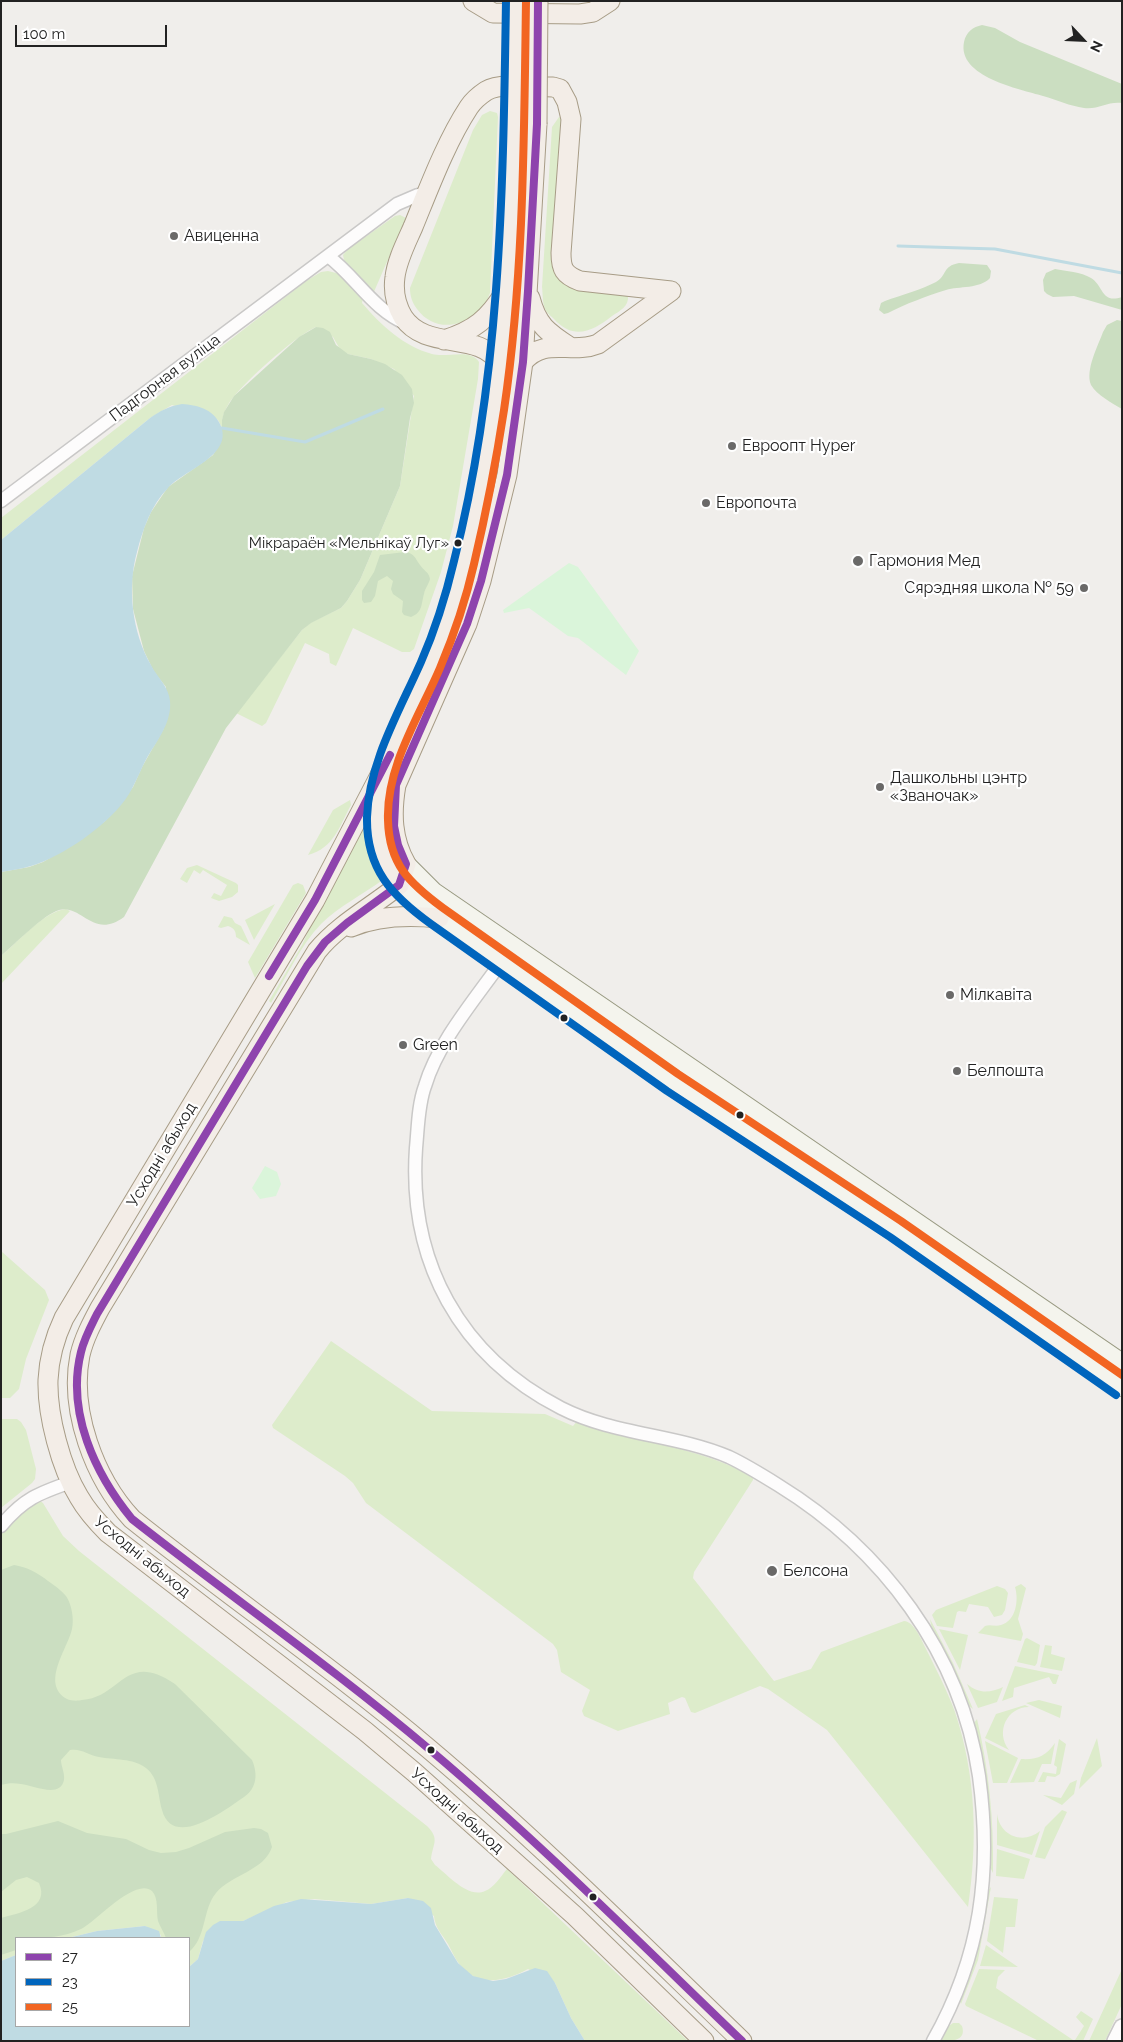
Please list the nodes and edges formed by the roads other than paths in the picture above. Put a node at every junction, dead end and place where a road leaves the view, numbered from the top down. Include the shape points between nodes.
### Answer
1 (473, 1) edge
2 (516, 1) edge
3 (538, 1) edge
4 (610, 1) edge
5 (427, 193) junction
6 (328, 256) junction
7 (505, 291) junction
8 (528, 292) junction
9 (410, 326) junction
10 (443, 340) junction
11 (570, 347) junction
12 (523, 362) junction
13 (499, 363) junction
14 (1, 501) edge
15 (388, 758) junction
16 (406, 864) junction
17 (399, 885) junction
18 (439, 918) junction
19 (334, 934) junction
20 (513, 945) junction
21 (502, 961) junction
22 (243, 1021) junction
23 (266, 1034) junction
24 (1122, 1363) edge
25 (1122, 1387) edge
26 (70, 1482) junction
27 (1, 1526) edge
28 (1122, 2027) edge
29 (704, 2041) edge
30 (742, 2041) edge
31 (933, 2041) edge
32 (1116, 2041) edge

1 - 4 main road via 493,13 580,14 593,12
2 - 7 main road, bridge via 514,124
3 - 8 main road, bridge via 537,124
5 - 6 street, Падгорная вуліца via 397,204
5 - 9 main road via 395,278 396,302
5 - 11 main road via 460,122 471,104 484,92 495,86 560,89 572,119 561,268 566,275 580,281 670,291 598,344 589,348
6 - 9 street via 383,311
6 - 14 street, Падгорная вуліца
7 - 10 main road via 480,324
7 - 13 main road
8 - 11 main road via 535,316 544,330
8 - 12 main road
9 - 10 main road via 424,335
10 - 13 main road via 480,348
11 - 12 main road via 540,349
12 - 16 main road via 507,475 481,581 453,659 396,785 393,825
13 - 15 main road via 484,473 450,612 425,679
15 - 17 main road via 379,795 377,824 383,856
15 - 22 main road, Усходні абыход via 314,900
16 - 17 main road
16 - 20 main road via 434,892
17 - 18 main road
17 - 19 main road, Усходні абыход
18 - 19 main road via 383,918
18 - 21 main road
19 - 23 main road, Усходні абыход via 307,966
20 - 21 main road
20 - 24 main road
21 - 25 main road via 648,1066 866,1208
21 - 31 street via 449,1038 424,1089 417,1139 416,1180 419,1217 438,1280 465,1331 489,1357 526,1387 589,1421 706,1450 751,1469 831,1522 882,1571 915,1612 936,1649 966,1717 984,1818 984,1880 974,1938 953,2001
22 - 23 main road
22 - 26 main road, Усходні абыход via 92,1269 58,1332 49,1372 50,1407
23 - 30 main road, Усходні абыход via 88,1333 80,1354 78,1378 80,1402 99,1472 114,1498 132,1519 431,1751 636,1937
26 - 27 street via 27,1500
26 - 29 main road, Усходні абыход via 92,1518 108,1533 414,1772 575,1916
28 - 32 street

